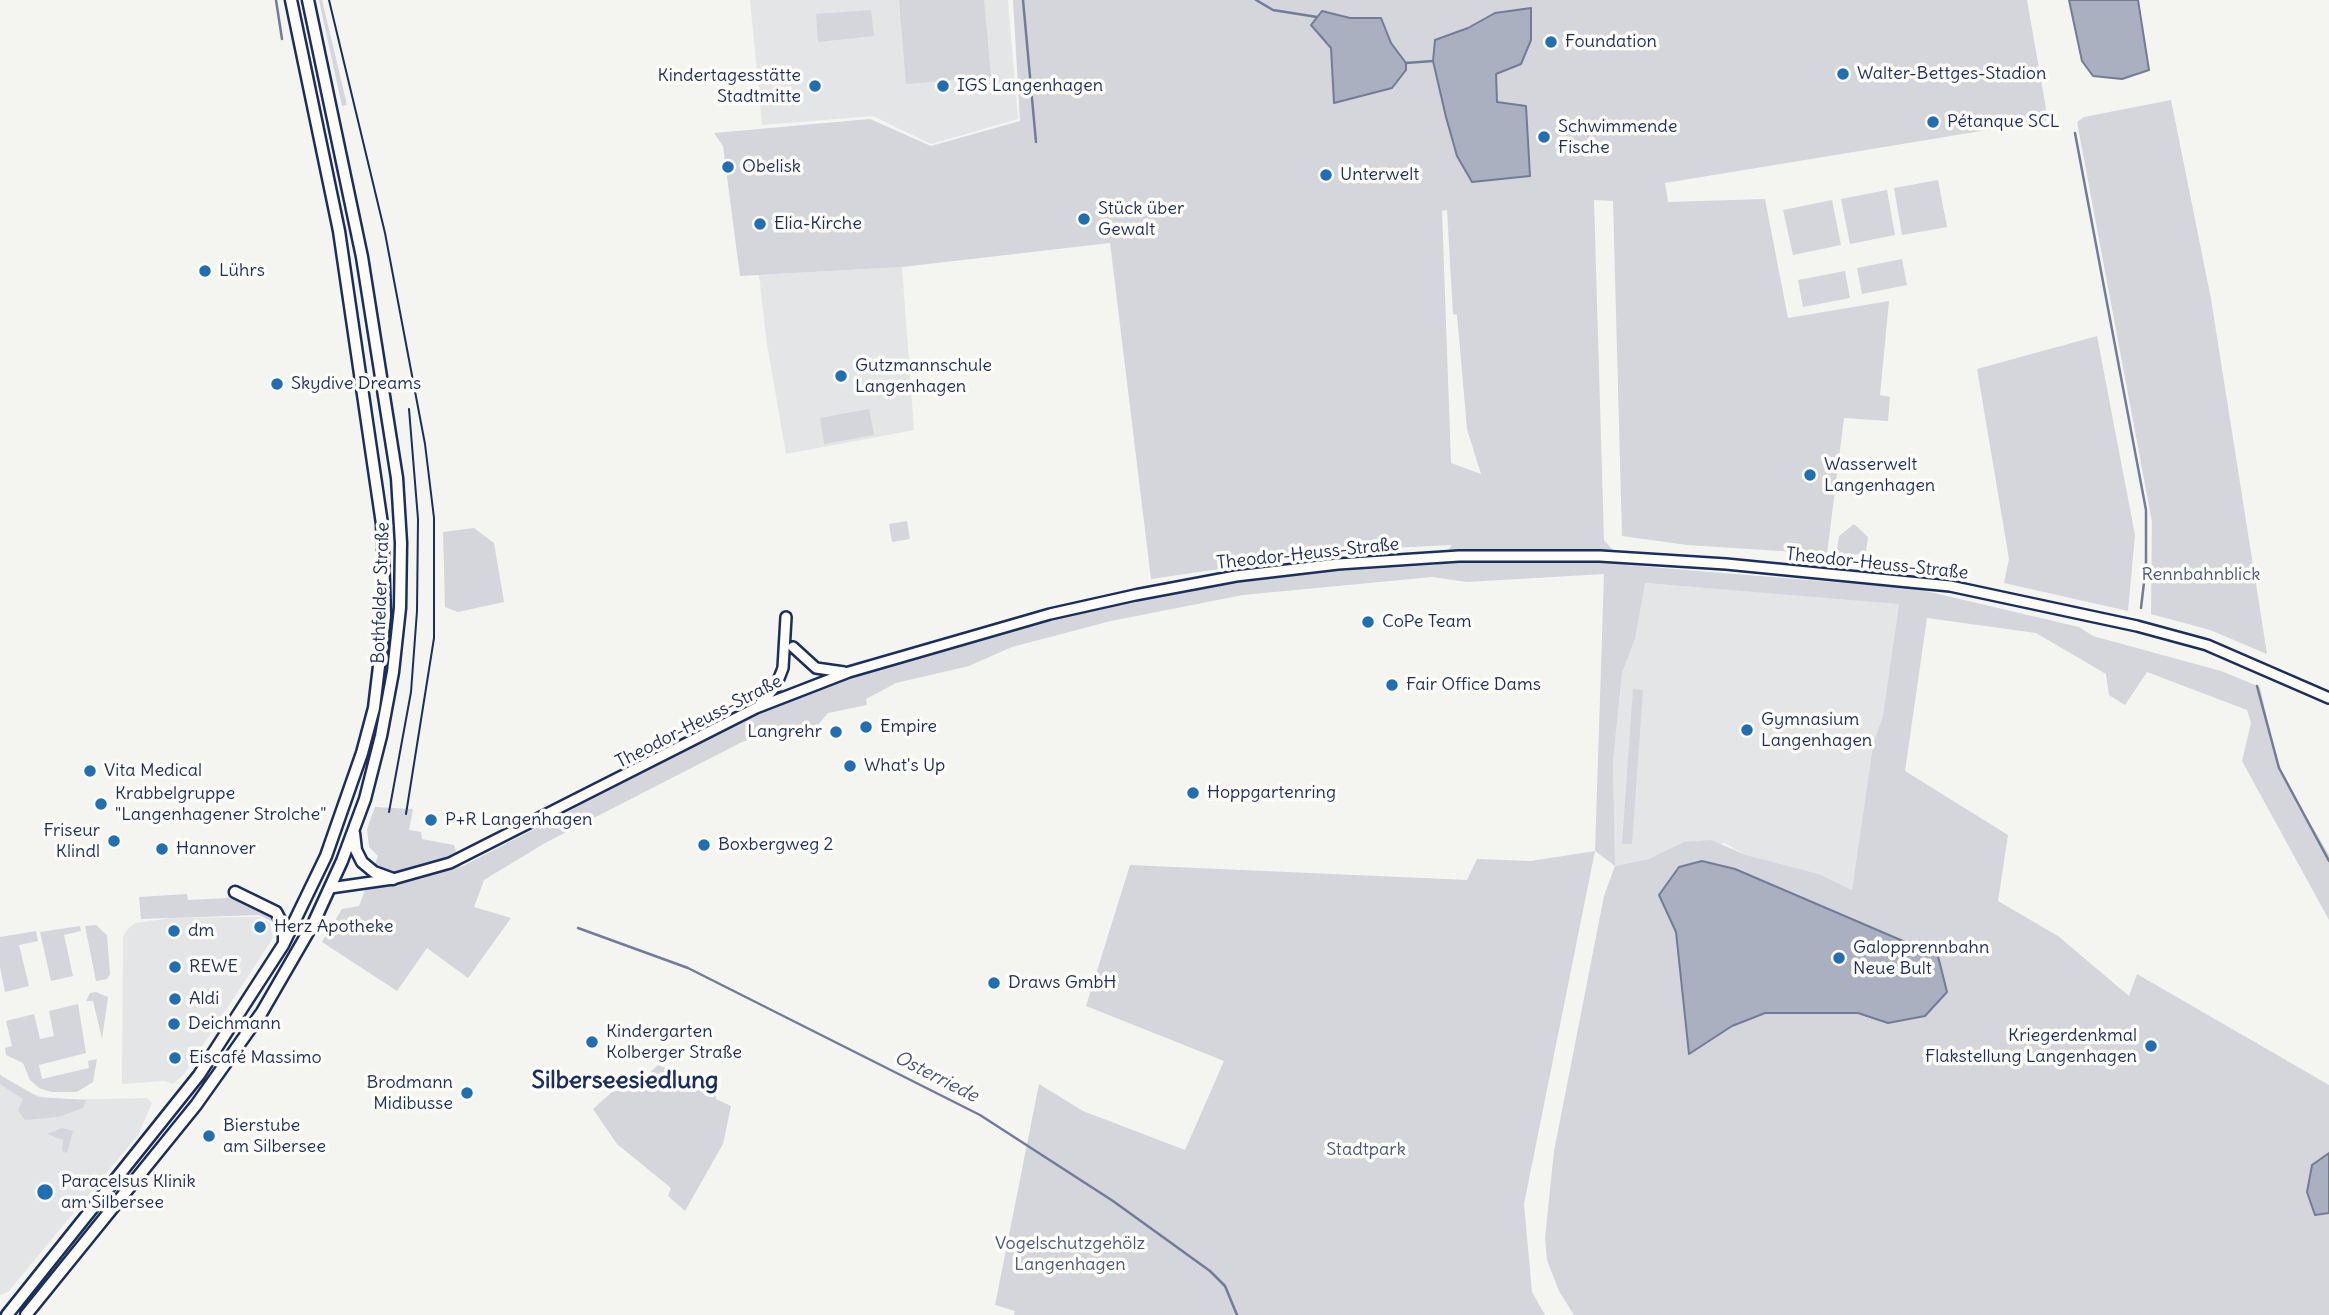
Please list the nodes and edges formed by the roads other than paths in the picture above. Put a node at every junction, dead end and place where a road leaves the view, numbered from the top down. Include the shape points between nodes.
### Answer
1 (291, 0) edge
2 (308, 0) edge
3 (786, 617) dead end
4 (793, 647) dead end
5 (849, 672) junction
6 (2329, 698) edge
7 (756, 708) junction
8 (354, 829) junction
9 (393, 879) junction
10 (330, 888) junction
11 (235, 892) dead end
12 (284, 945) junction
13 (8, 1315) edge
14 (26, 1315) edge

1 - 12 main road, Bothfelder Straße via 339,231 379,501 386,593 382,663 362,753 319,873
2 - 8 main road, Bothfelder Straße via 362,257 400,511 401,586 393,673 379,747
3 - 7 street via 779,678
4 - 5 street via 816,668
5 - 6 street, Theodor-Heuss-Straße via 1058,612 1225,578 1388,559 1573,555 1911,581 2000,595 2207,645
5 - 7 street, Theodor-Heuss-Straße
7 - 9 street, Theodor-Heuss-Straße via 476,852
8 - 9 main road via 362,862
8 - 10 main road, Bothfelder Straße
9 - 10 street, Theodor-Heuss-Straße
10 - 14 main road, Bothfelder Straße via 262,1012 196,1105
11 - 12 main road via 276,912 284,927
12 - 13 main road, Bothfelder Straße via 184,1095

